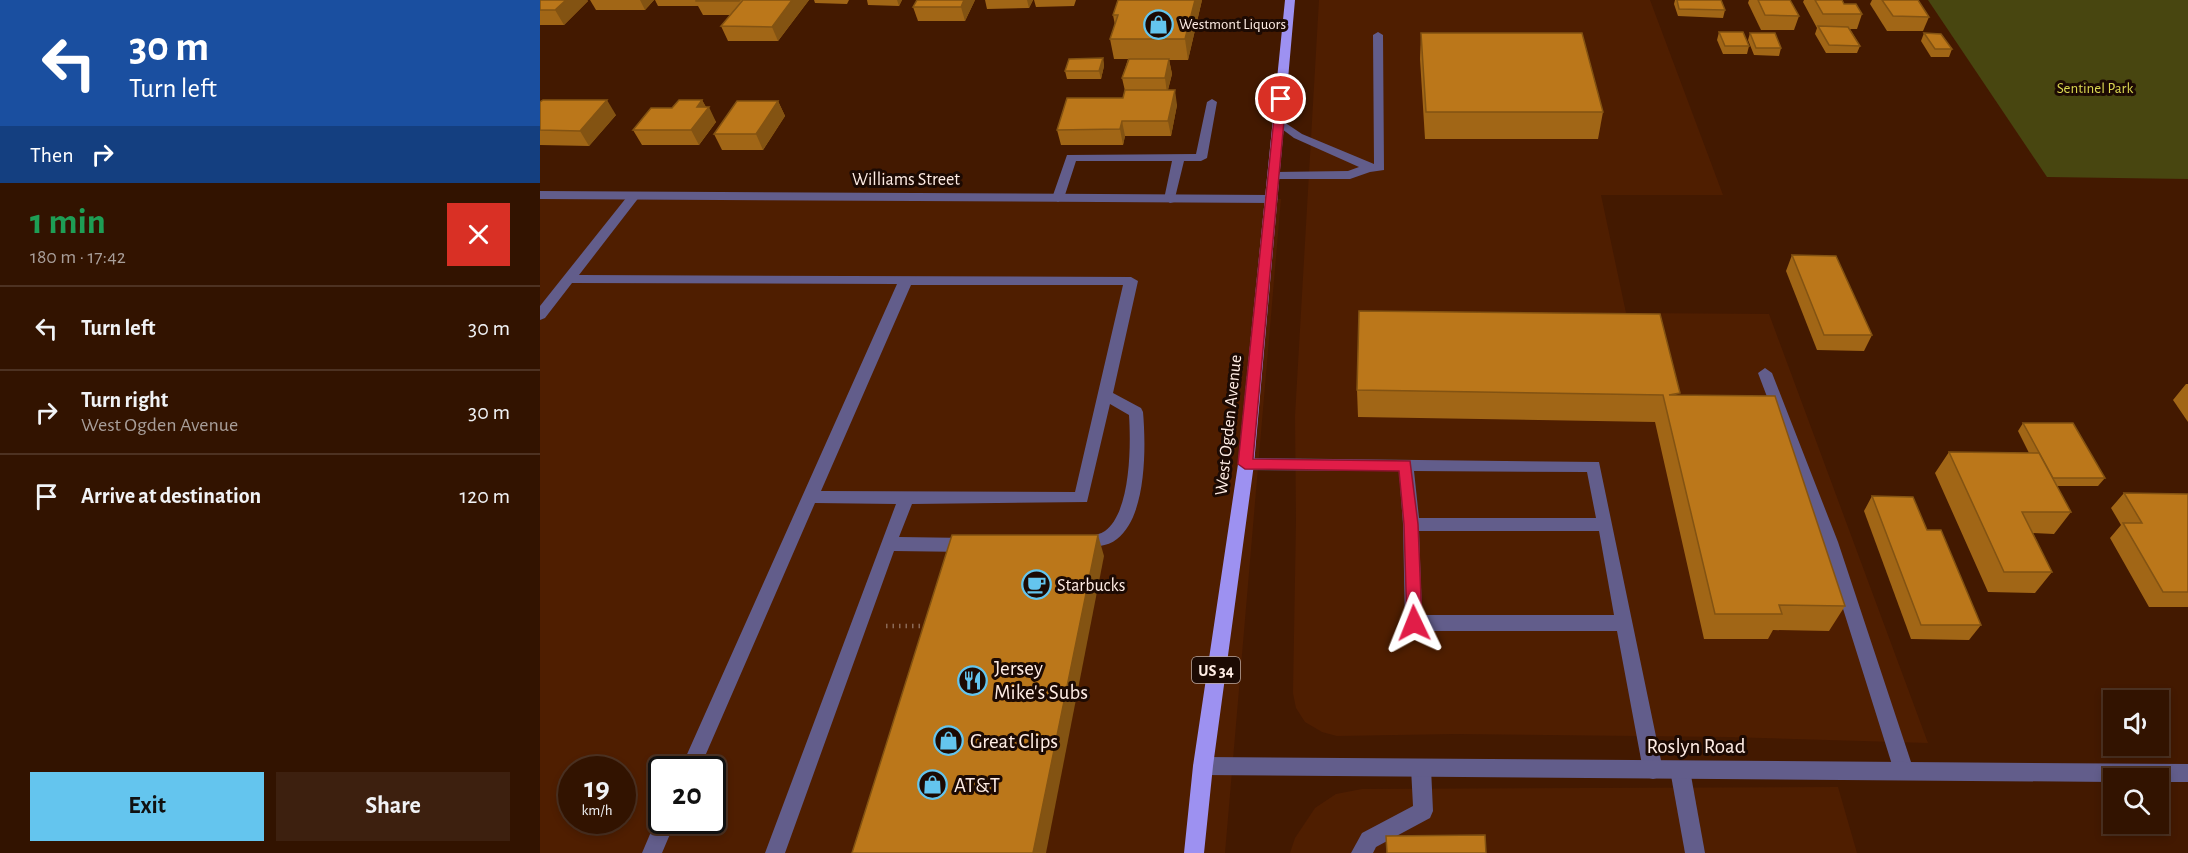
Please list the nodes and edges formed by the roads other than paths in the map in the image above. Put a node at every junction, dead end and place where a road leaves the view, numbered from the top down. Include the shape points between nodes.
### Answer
1 (1290, 0) edge
2 (1378, 35) dead end
3 (1212, 102) dead end
4 (1278, 121) junction
5 (1179, 158) junction
6 (1368, 168) junction
7 (1274, 176) junction
8 (540, 195) edge
9 (634, 196) junction
10 (1058, 198) junction
11 (1170, 199) junction
12 (1272, 199) junction
13 (569, 279) junction
14 (906, 280) junction
15 (540, 315) edge
16 (1765, 373) dead end
17 (1105, 395) junction
18 (1245, 464) junction
19 (1406, 465) junction
20 (809, 497) junction
21 (906, 497) junction
22 (1411, 524) junction
23 (1605, 525) junction
24 (888, 544) junction
25 (984, 545) edge
26 (1067, 546) edge
27 (1625, 623) junction
28 (695, 756) edge
29 (1203, 766) junction
30 (1421, 768) junction
31 (1653, 770) junction
32 (1680, 770) junction
33 (1904, 771) junction
34 (2188, 773) edge
35 (660, 834) edge
36 (652, 853) edge
37 (775, 853) edge
38 (1194, 853) edge
39 (1361, 853) edge
40 (1695, 853) edge

1 - 4 main road, West Ogden Avenue / US 34
2 - 6 street via 1380,168
3 - 5 street via 1201,158
4 - 6 street via 1288,132 1354,158
4 - 7 main road, West Ogden Avenue / US 34
5 - 10 street via 1071,157
5 - 11 street
6 - 7 street via 1350,175
7 - 12 main road, West Ogden Avenue / US 34
8 - 9 street, Williams Street
9 - 10 street, Williams Street
9 - 13 street
10 - 11 street, Williams Street
11 - 12 street, Williams Street
12 - 18 main road, West Ogden Avenue / US 34
13 - 14 street
13 - 15 street
14 - 17 street via 1131,281
14 - 20 street
16 - 33 street via 1830,542
17 - 21 street via 1082,498
17 - 26 street via 1136,412 1139,437 1127,516 1111,535
18 - 19 street
18 - 29 main road, West Ogden Avenue / US 34
19 - 22 street
19 - 23 street via 1594,466
20 - 21 street
20 - 28 street
21 - 24 street
22 - 23 street
22 - 27 street via 1414,623
23 - 27 street
24 - 25 street
24 - 37 street
27 - 31 street
29 - 30 street, Roslyn Road
29 - 38 main road, West Ogden Avenue / US 34
30 - 31 street, Roslyn Road
30 - 39 street via 1423,811 1369,840
31 - 32 street, Roslyn Road
32 - 33 street, Roslyn Road
32 - 40 street
33 - 34 street, Roslyn Road
35 - 36 street

